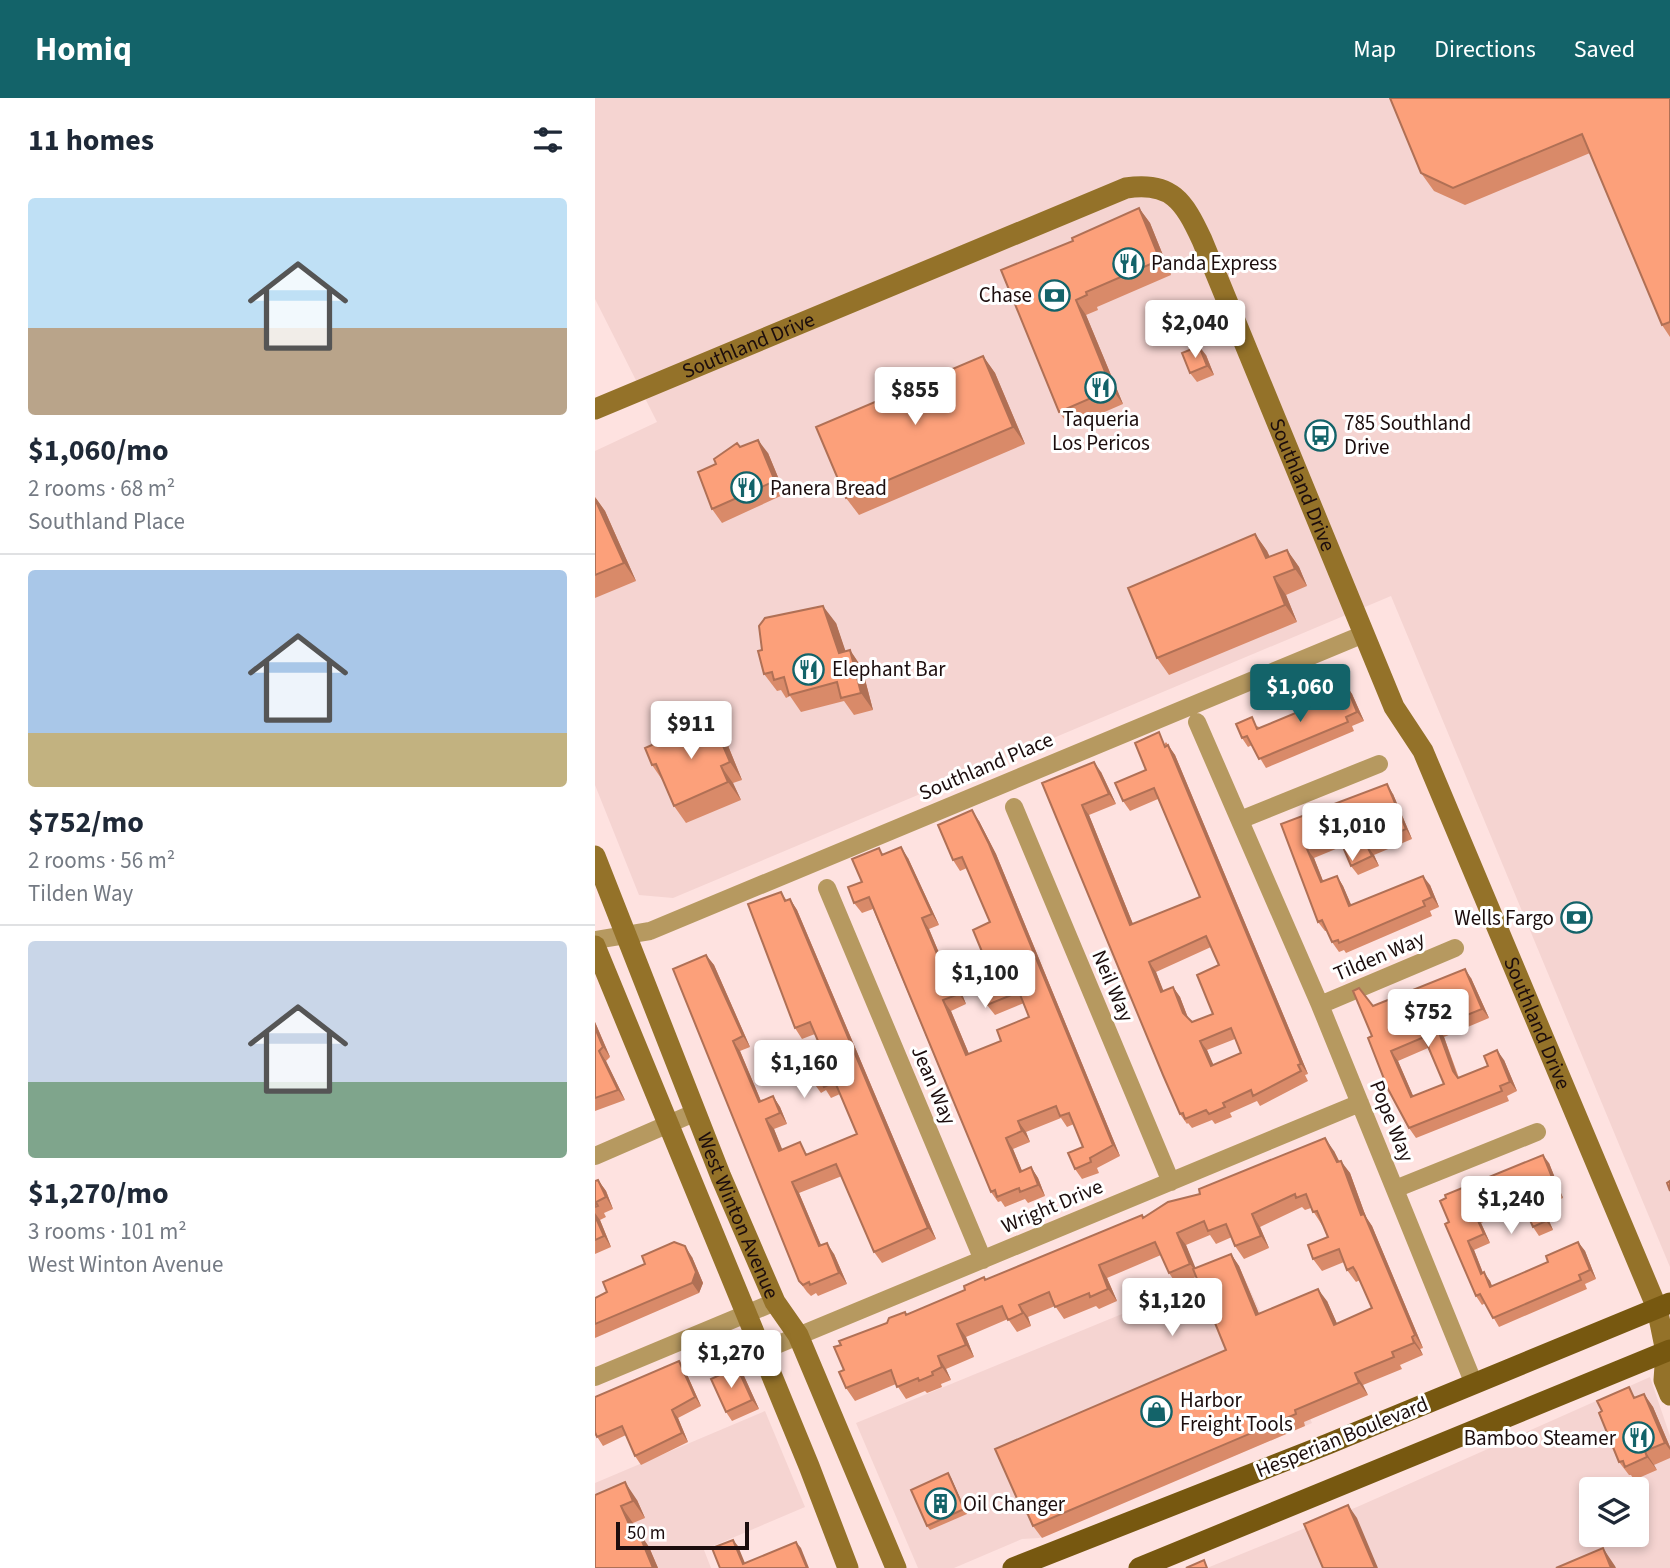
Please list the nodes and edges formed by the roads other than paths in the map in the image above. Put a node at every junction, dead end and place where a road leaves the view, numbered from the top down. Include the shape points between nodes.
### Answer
1 (598, 400) edge
2 (1364, 634) junction
3 (1197, 722) dead end
4 (1379, 764) dead end
5 (1014, 807) dead end
6 (1240, 820) junction
7 (595, 856) edge
8 (827, 888) dead end
9 (624, 935) junction
10 (595, 943) edge
11 (1455, 948) dead end
12 (1320, 1005) junction
13 (1360, 1103) junction
14 (694, 1113) junction
15 (668, 1125) junction
16 (1537, 1132) dead end
17 (595, 1156) edge
18 (1171, 1182) junction
19 (1395, 1189) junction
20 (983, 1260) junction
21 (775, 1302) junction
22 (1664, 1306) edge
23 (747, 1313) junction
24 (798, 1335) junction
25 (762, 1351) junction
26 (1669, 1352) edge
27 (595, 1377) edge
28 (1474, 1384) junction
29 (1670, 1395) edge
30 (848, 1568) edge
31 (896, 1568) edge
32 (1013, 1568) edge
33 (1139, 1568) edge

1 - 2 main road, Southland Drive via 1058,214 1126,188 1151,184 1172,195 1191,215
2 - 9 street, Southland Place via 650,932
2 - 22 main road, Southland Drive via 1394,707 1423,751
3 - 6 street, Pope Way
4 - 6 street
5 - 18 street, Neil Way
6 - 12 street, Pope Way
7 - 9 main road, West Winton Avenue
8 - 20 street, Jean Way
9 - 10 street, Southland Place
9 - 14 main road, West Winton Avenue
10 - 15 main road, West Winton Avenue
11 - 12 street, Tilden Way
12 - 13 street, Pope Way
13 - 18 street, Wright Drive
13 - 19 street, Pope Way
14 - 15 street
14 - 21 main road, West Winton Avenue
15 - 17 street
15 - 23 main road, West Winton Avenue
16 - 19 street
18 - 20 street, Wright Drive
19 - 28 street, Pope Way
20 - 24 street, Wright Drive
21 - 23 street
21 - 24 main road, West Winton Avenue
22 - 26 main road, Southland Drive
22 - 28 main road, Hesperian Boulevard
23 - 25 main road, West Winton Avenue
23 - 27 street
24 - 25 street, Wright Drive
24 - 31 main road, West Winton Avenue
25 - 30 main road, West Winton Avenue
26 - 29 main road, Southland Drive via 1664,1380
26 - 33 main road, Hesperian Boulevard
28 - 32 main road, Hesperian Boulevard

